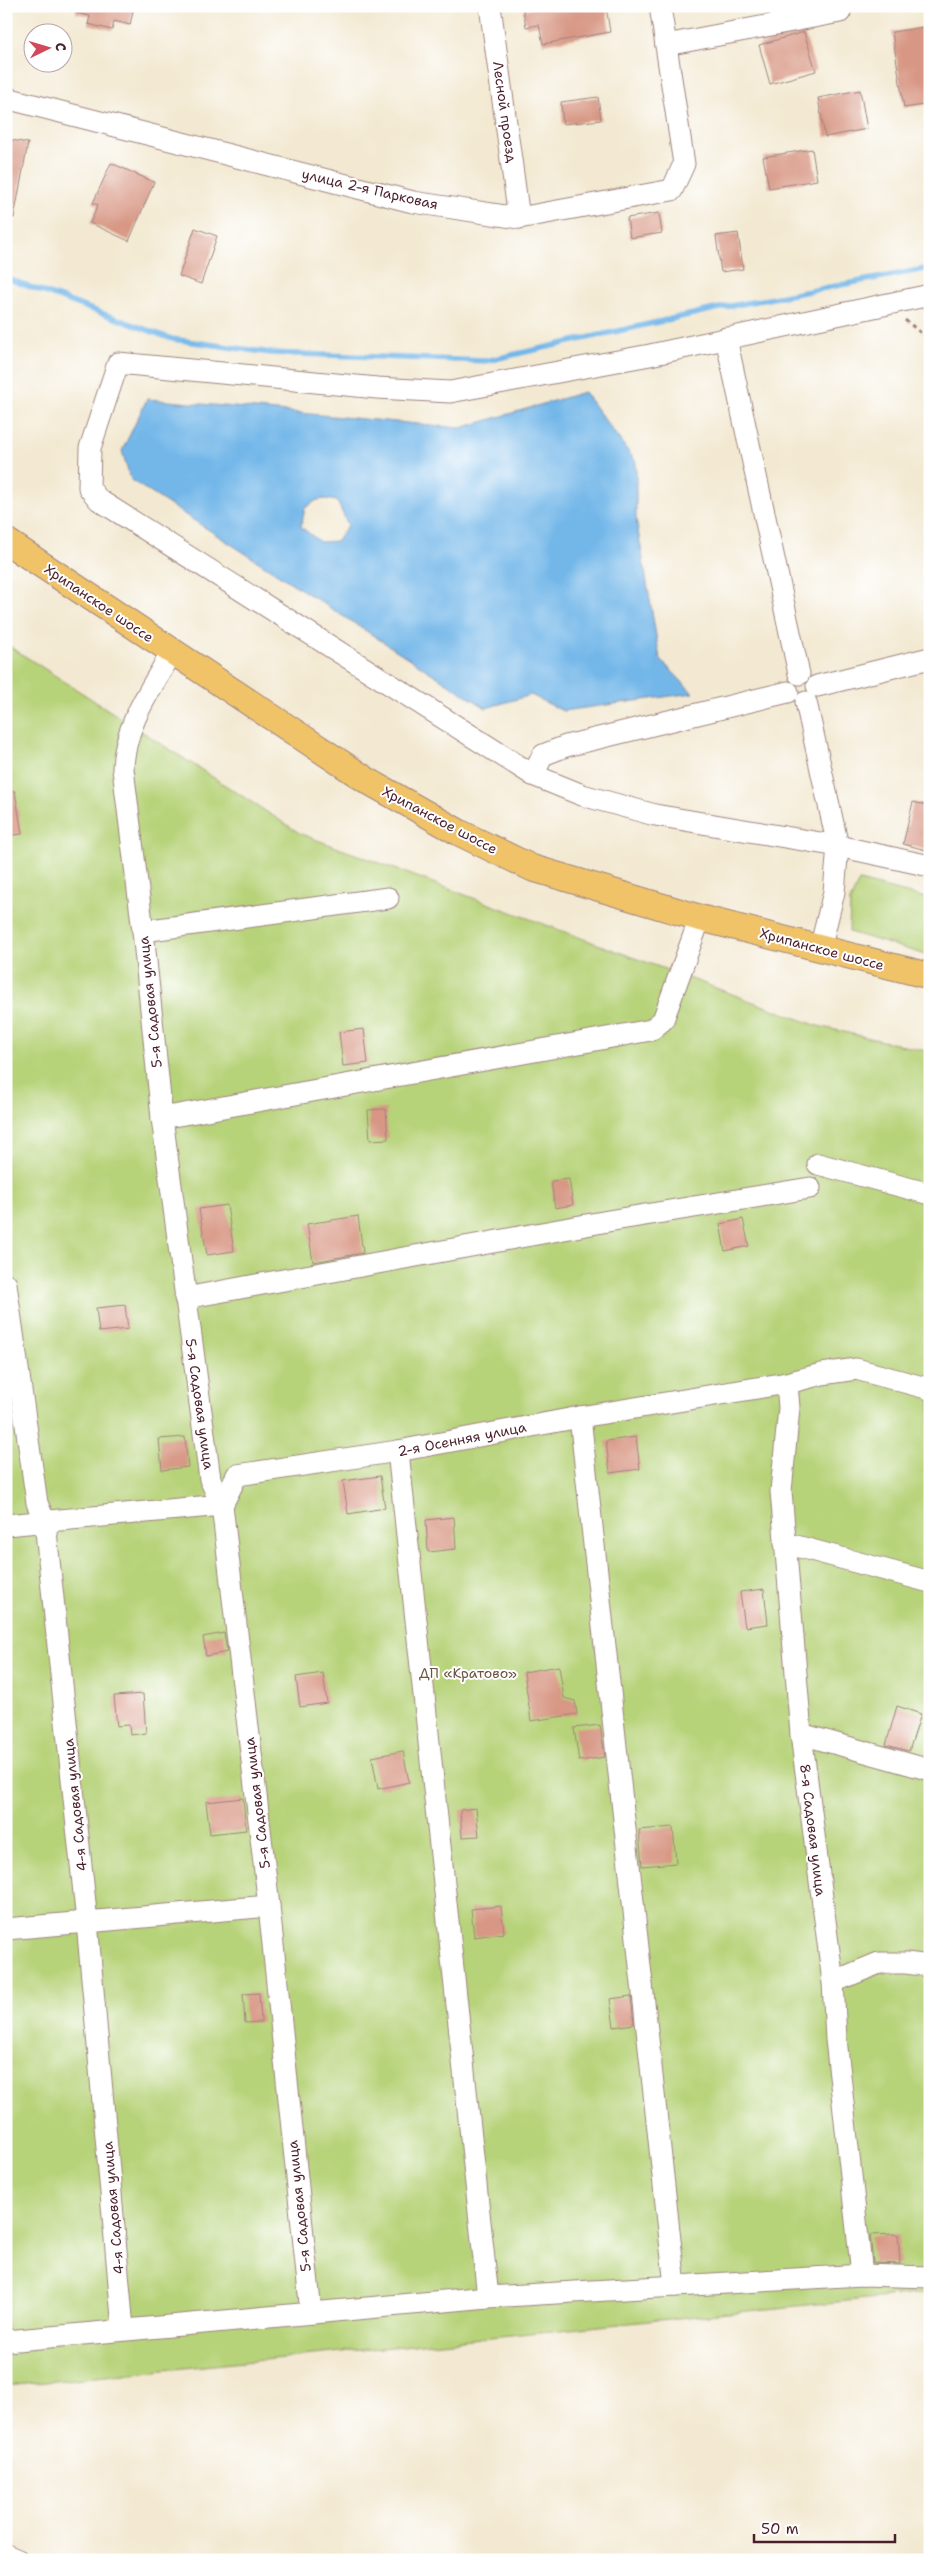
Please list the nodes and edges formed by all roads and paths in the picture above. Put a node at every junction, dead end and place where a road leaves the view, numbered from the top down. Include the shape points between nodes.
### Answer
1 (490, 6) edge
2 (660, 6) edge
3 (840, 12) dead end
4 (666, 45) junction
5 (6, 98) edge
6 (519, 218) junction
7 (930, 295) edge
8 (885, 304) junction
9 (726, 338) junction
10 (930, 340) edge
11 (6, 541) edge
12 (172, 652) junction
13 (930, 658) edge
14 (793, 683) junction
15 (812, 694) junction
16 (533, 775) junction
17 (838, 846) junction
18 (930, 866) edge
19 (388, 898) dead end
20 (700, 918) junction
21 (143, 931) junction
22 (820, 949) junction
23 (930, 976) edge
24 (162, 1118) junction
25 (818, 1164) dead end
26 (810, 1188) dead end
27 (930, 1194) edge
28 (6, 1284) edge
29 (185, 1298) junction
30 (787, 1383) junction
31 (930, 1389) edge
32 (580, 1417) junction
33 (398, 1451) junction
34 (222, 1504) junction
35 (44, 1522) junction
36 (6, 1525) edge
37 (785, 1543) junction
38 (930, 1582) edge
39 (801, 1734) junction
40 (930, 1770) edge
41 (269, 1906) junction
42 (87, 1922) junction
43 (6, 1929) edge
44 (930, 1966) edge
45 (833, 1982) junction
46 (862, 2275) junction
47 (930, 2276) edge
48 (675, 2286) junction
49 (488, 2297) junction
50 (310, 2314) junction
51 (123, 2329) junction
52 (6, 2341) edge
53 (6, 2555) edge
54 (18, 2560) edge

1 - 6 street, Лесной проезд
2 - 4 street, улица 2-я Парковая
3 - 4 street
4 - 6 street, улица 2-я Парковая via 684,164 672,190
5 - 6 street, улица 2-я Парковая via 413,202
7 - 8 street
8 - 9 street
8 - 10 path
9 - 14 street
9 - 16 street via 450,392 118,363 90,448 89,488 99,500
11 - 12 main road, Хрипанское шоссе
12 - 20 main road, Хрипанское шоссе via 368,781 460,833 532,868
12 - 21 street, 5-я Садовая улица via 132,724 124,750 123,769
13 - 15 street
14 - 15 street via 812,677
14 - 16 street via 543,754
15 - 17 street
16 - 17 street via 582,795 656,815
17 - 18 street
17 - 22 street via 834,892
19 - 21 street
20 - 22 main road, Хрипанское шоссе
20 - 24 street via 663,1020 651,1030
21 - 24 street, 5-я Садовая улица
22 - 23 main road, Хрипанское шоссе
24 - 29 street, 5-я Садовая улица
25 - 27 street
26 - 29 street via 608,1221
28 - 35 street, 4-я Садовая улица via 37,1503
29 - 34 street, 5-я Садовая улица via 210,1479
30 - 31 street, 2-я Осенняя улица via 856,1369
30 - 32 street, 2-я Осенняя улица
30 - 37 street, 8-я Садовая улица via 789,1408 781,1491
32 - 33 street, 2-я Осенняя улица
32 - 48 street
33 - 34 street, 2-я Осенняя улица via 237,1475
33 - 49 street
34 - 35 street
34 - 41 street, 5-я Садовая улица
35 - 36 street
35 - 42 street, 4-я Садовая улица
37 - 38 street
37 - 39 street, 8-я Садовая улица
39 - 40 street
39 - 45 street, 8-я Садовая улица
41 - 42 street
41 - 50 street, 5-я Садовая улица
42 - 43 street
42 - 51 street, 4-я Садовая улица
44 - 45 street via 879,1963
45 - 46 street, 8-я Садовая улица via 836,2039
46 - 47 street
46 - 48 street
48 - 49 street
49 - 50 street
50 - 51 street
51 - 52 street
53 - 54 street

